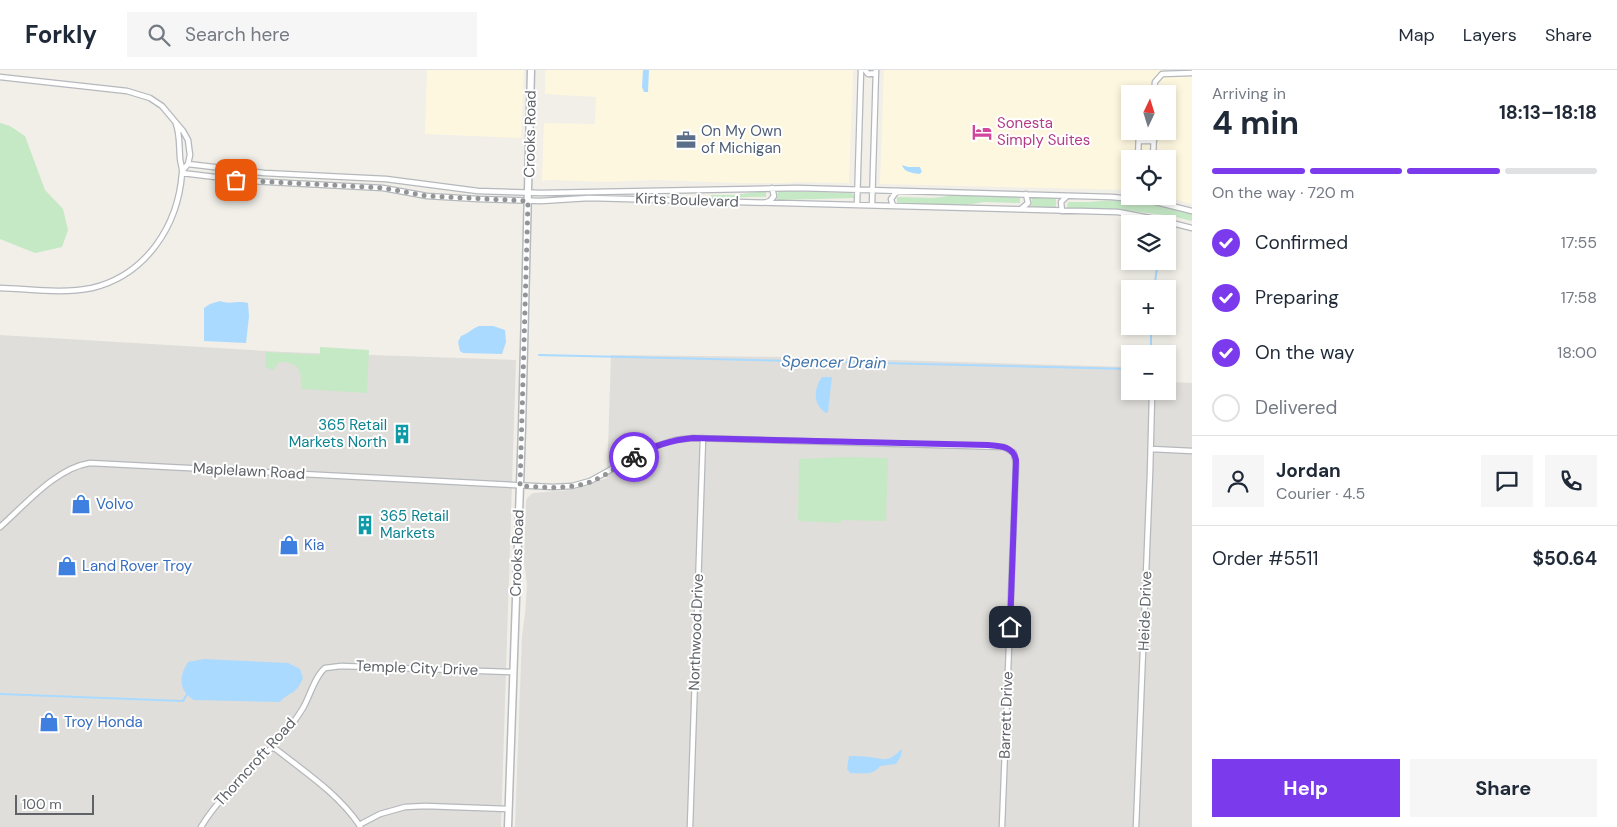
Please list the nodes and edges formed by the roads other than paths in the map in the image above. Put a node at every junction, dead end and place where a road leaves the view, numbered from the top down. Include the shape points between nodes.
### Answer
1 (531, 70) edge
2 (861, 70) edge
3 (865, 70) edge
4 (876, 72) edge
5 (1192, 74) edge
6 (0, 77) edge
7 (1155, 85) edge
8 (176, 124) junction
9 (1138, 141) joint
10 (1154, 141) joint
11 (1138, 150) edge
12 (1154, 150) edge
13 (188, 164) junction
14 (182, 171) junction
15 (772, 188) junction
16 (709, 189) junction
17 (857, 190) junction
18 (872, 190) junction
19 (897, 191) junction
20 (529, 192) junction
21 (1026, 194) junction
22 (1068, 196) junction
23 (1121, 197) edge
24 (528, 201) junction
25 (706, 201) junction
26 (765, 203) junction
27 (857, 205) junction
28 (1172, 205) edge
29 (872, 206) junction
30 (893, 206) junction
31 (1020, 210) junction
32 (1062, 211) junction
33 (1192, 211) edge
34 (1192, 228) edge
35 (0, 288) edge
36 (1152, 400) edge
37 (702, 438) junction
38 (1151, 450) junction
39 (1192, 451) edge
40 (1014, 453) joint
41 (520, 486) junction
42 (0, 527) edge
43 (322, 670) joint
44 (513, 672) junction
45 (272, 746) junction
46 (508, 809) junction
47 (360, 826) edge
48 (200, 827) edge
49 (508, 827) edge
50 (690, 827) edge
51 (1002, 827) edge
52 (1136, 827) edge

1 - 20 main road, Crooks Road
2 - 17 street
3 - 4 street via 868,74
4 - 18 street
5 - 7 street via 1166,73 1159,76
6 - 8 street via 142,95 162,106
8 - 13 street via 188,140
8 - 14 street
9 - 10 street
9 - 11 street
10 - 12 street
13 - 14 street
13 - 20 street, Kirts Boulevard via 264,173 386,179 462,190
14 - 24 street, Kirts Boulevard via 248,181 384,188 427,196
14 - 35 street via 176,210 168,228 151,252 129,271 104,284 82,290
15 - 16 street, Kirts Boulevard
15 - 17 street, Kirts Boulevard
15 - 26 street via 772,198
16 - 20 street, Kirts Boulevard
16 - 25 street
17 - 18 street, Kirts Boulevard
17 - 27 street
18 - 19 street, Kirts Boulevard
18 - 29 street
19 - 21 street, Kirts Boulevard
19 - 30 street via 891,199
20 - 24 main road, Crooks Road
21 - 22 street, Kirts Boulevard
21 - 31 street via 1028,203
22 - 23 street, Kirts Boulevard
22 - 32 street via 1061,202
24 - 25 street, Kirts Boulevard via 590,198
24 - 41 main road, Crooks Road
25 - 26 street, Kirts Boulevard
26 - 27 street, Kirts Boulevard
27 - 29 street, Kirts Boulevard
28 - 33 street, Kirts Boulevard
29 - 30 street, Kirts Boulevard
30 - 31 street, Kirts Boulevard
31 - 32 street, Kirts Boulevard
32 - 34 street, Kirts Boulevard via 1126,213
36 - 38 street, Heide Drive
37 - 40 street, Maplelawn Road via 997,446
37 - 41 street, Maplelawn Road via 659,444 585,483
37 - 50 street, Northwood Drive
38 - 39 street
38 - 52 street, Heide Drive
40 - 51 street, Barrett Drive
41 - 42 street, Maplelawn Road via 90,463 74,467 57,477
41 - 44 main road, Crooks Road
43 - 44 street, Temple City Drive via 332,666
43 - 45 street, Thorncroft Road via 303,708
44 - 46 main road, Crooks Road
45 - 47 street via 334,795
45 - 48 street, Thorncroft Road
46 - 47 street via 405,807 380,814
46 - 49 main road, Crooks Road

